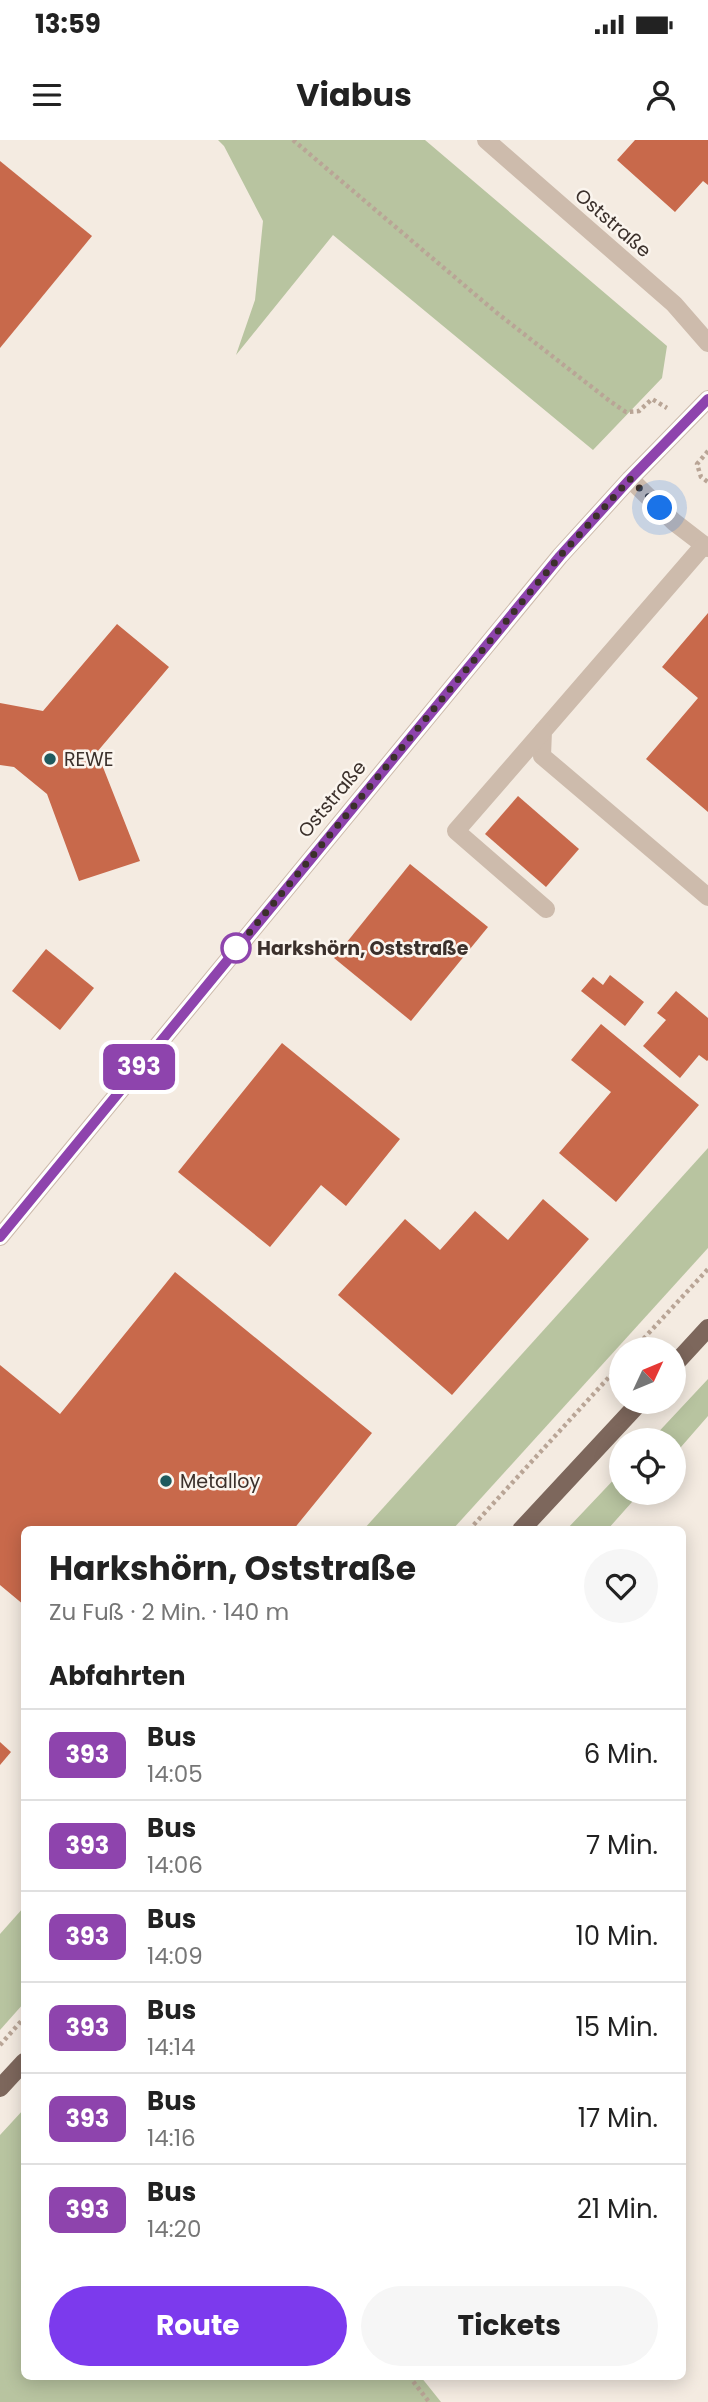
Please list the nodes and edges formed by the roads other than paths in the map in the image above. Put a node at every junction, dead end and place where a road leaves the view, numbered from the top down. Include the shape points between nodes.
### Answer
1 (486, 140) edge
2 (708, 343) edge
3 (708, 399) edge
4 (630, 479) junction
5 (706, 547) edge
6 (543, 731) junction
7 (708, 897) edge
8 (546, 909) dead end
9 (0, 1237) edge
10 (708, 1328) edge
11 (686, 1352) edge
12 (629, 1414) edge
13 (525, 1526) edge
14 (21, 2065) edge
15 (0, 2088) edge

1 - 2 street, Oststraße via 674,304
3 - 4 street, Oststraße
4 - 5 street
4 - 9 street, Oststraße via 560,556
5 - 6 street
6 - 7 street via 542,756
6 - 8 street via 456,831
10 - 11 main road
12 - 13 main road
14 - 15 main road

